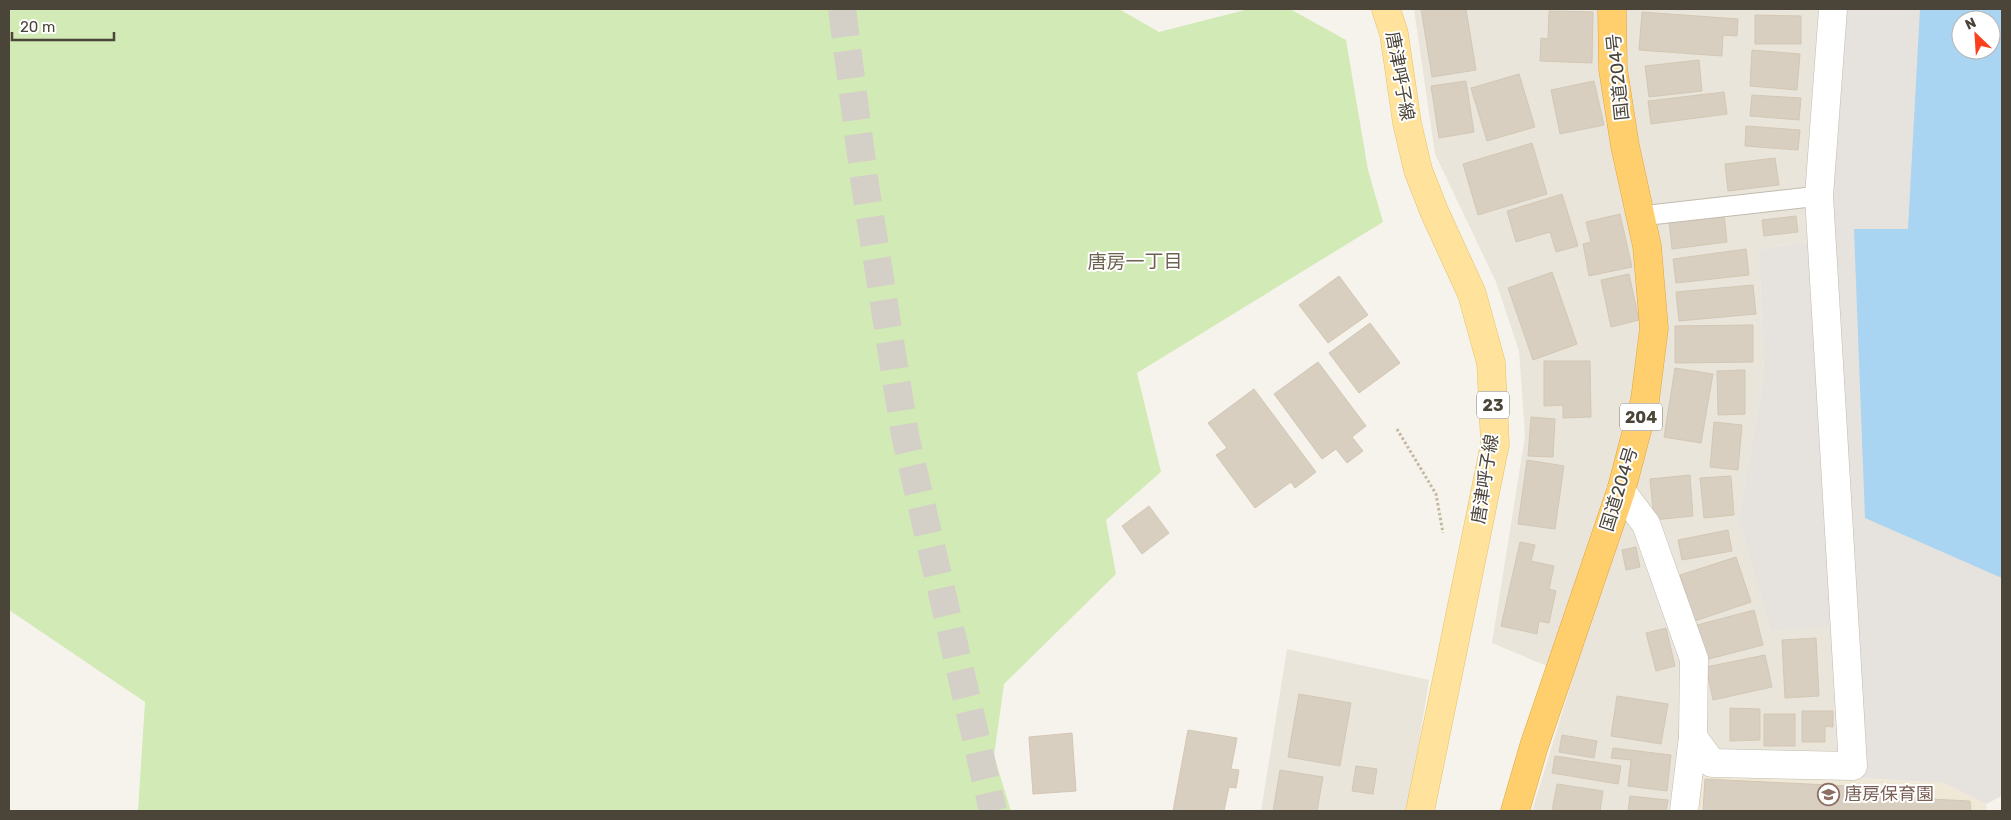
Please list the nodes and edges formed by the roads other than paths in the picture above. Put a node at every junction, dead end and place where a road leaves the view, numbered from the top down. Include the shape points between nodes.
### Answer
1 (1386, 9) edge
2 (1612, 9) edge
3 (1833, 9) edge
4 (1819, 196) junction
5 (1640, 216) junction
6 (1621, 490) junction
7 (1693, 737) junction
8 (1420, 811) edge
9 (1515, 811) edge
10 (1684, 811) edge

1 - 8 main road, 唐津呼子線 / 23 via 1394,34 1407,123 1418,170 1472,294 1491,363 1494,444
2 - 5 highway, 国道204号 / 204 via 1613,70
3 - 4 street
4 - 5 lane
4 - 7 street via 1853,766 1712,763
5 - 6 highway, 国道204号 / 204 via 1647,246 1654,328 1645,400
6 - 7 street via 1646,524 1694,659
6 - 9 highway, 国道204号 / 204
7 - 10 street

